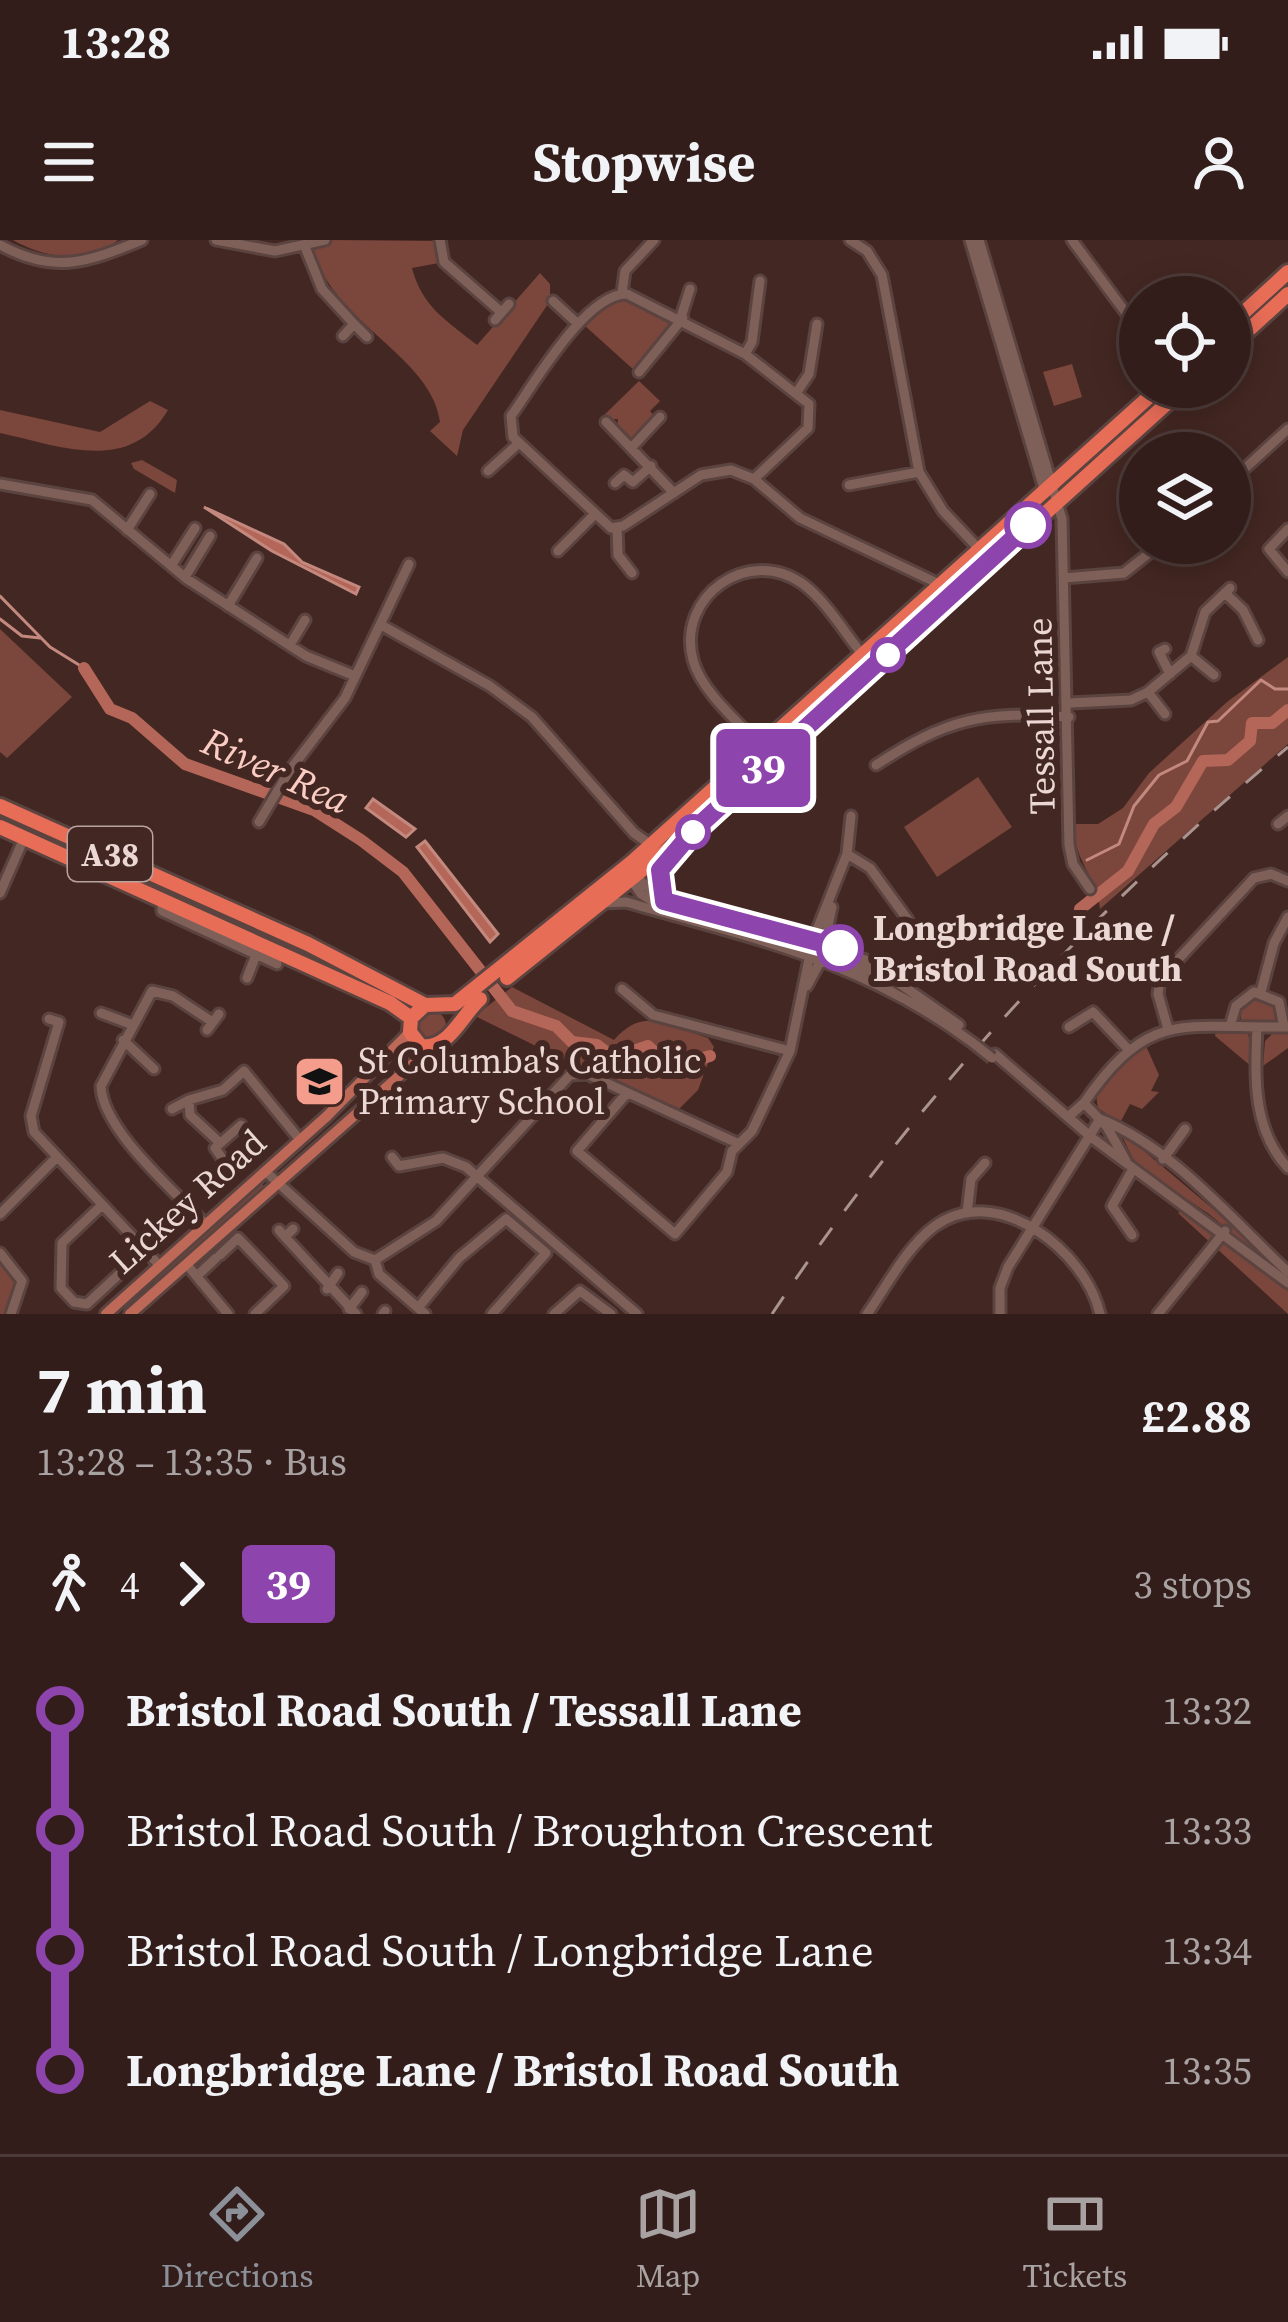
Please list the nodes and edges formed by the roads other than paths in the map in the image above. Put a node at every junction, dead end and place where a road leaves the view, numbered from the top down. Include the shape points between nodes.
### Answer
1 (142, 240) edge
2 (216, 240) edge
3 (325, 240) edge
4 (440, 240) edge
5 (850, 240) edge
6 (975, 240) edge
7 (1072, 240) edge
8 (651, 241) edge
9 (129, 242) edge
10 (234, 242) edge
11 (0, 244) edge
12 (305, 248) junction
13 (1288, 272) edge
14 (459, 278) junction
15 (756, 286) dead end
16 (448, 292) dead end
17 (687, 292) dead end
18 (622, 293) junction
19 (553, 301) dead end
20 (1119, 304) edge
21 (1285, 304) edge
22 (1251, 306) edge
23 (502, 312) dead end
24 (682, 318) junction
25 (354, 324) junction
26 (817, 324) dead end
27 (578, 325) junction
28 (1251, 330) edge
29 (343, 336) dead end
30 (367, 337) dead end
31 (745, 354) junction
32 (639, 372) dead end
33 (797, 392) junction
34 (1137, 408) edge
35 (1161, 408) edge
36 (660, 416) dead end
37 (612, 423) dead end
38 (1288, 429) edge
39 (1134, 431) junction
40 (1108, 434) junction
41 (518, 442) junction
42 (632, 447) junction
43 (1045, 460) junction
44 (1251, 463) edge
45 (651, 466) junction
46 (1068, 470) junction
47 (488, 471) dead end
48 (919, 472) junction
49 (754, 478) junction
50 (0, 484) edge
51 (615, 484) dead end
52 (849, 484) dead end
53 (674, 493) junction
54 (150, 494) dead end
55 (1049, 499) junction
56 (593, 516) junction
57 (617, 527) junction
58 (195, 528) dead end
59 (1288, 529) edge
60 (127, 530) junction
61 (210, 536) dead end
62 (1061, 537) junction
63 (979, 549) junction
64 (557, 551) dead end
65 (257, 558) dead end
66 (409, 564) dead end
67 (1135, 564) edge
68 (171, 566) junction
69 (630, 566) dead end
70 (1288, 572) edge
71 (973, 577) junction
72 (184, 578) junction
73 (1064, 578) junction
74 (939, 584) junction
75 (228, 606) junction
76 (305, 620) dead end
77 (383, 626) junction
78 (1261, 641) dead end
79 (290, 646) junction
80 (1165, 649) dead end
81 (862, 654) junction
82 (1191, 656) junction
83 (1170, 674) junction
84 (355, 676) junction
85 (1216, 677) dead end
86 (1148, 692) junction
87 (1070, 703) junction
88 (1165, 714) dead end
89 (1069, 717) junction
90 (762, 747) junction
91 (876, 765) dead end
92 (710, 793) junction
93 (722, 805) junction
94 (0, 806) edge
95 (851, 816) dead end
96 (1288, 816) edge
97 (261, 818) dead end
98 (1278, 824) dead end
99 (700, 825) junction
100 (0, 827) edge
101 (634, 833) junction
102 (26, 836) junction
103 (651, 845) junction
104 (847, 854) junction
105 (632, 875) junction
106 (1288, 881) edge
107 (1090, 889) dead end
108 (0, 893) edge
109 (162, 899) junction
110 (664, 901) junction
111 (602, 904) junction
112 (221, 907) junction
113 (1288, 916) edge
114 (199, 917) junction
115 (908, 920) dead end
116 (726, 930) junction
117 (306, 943) junction
118 (260, 949) junction
119 (817, 950) junction
120 (298, 961) junction
121 (277, 964) dead end
122 (504, 975) junction
123 (248, 978) dead end
124 (382, 983) junction
125 (622, 989) dead end
126 (483, 990) junction
127 (1261, 992) junction
128 (433, 1006) junction
129 (101, 1013) dead end
130 (49, 1019) dead end
131 (212, 1022) dead end
132 (133, 1025) junction
133 (411, 1025) junction
134 (1069, 1027) dead end
135 (1230, 1027) junction
136 (1257, 1027) junction
137 (1286, 1027) edge
138 (452, 1029) junction
139 (1168, 1029) junction
140 (123, 1040) junction
141 (975, 1041) junction
142 (432, 1047) junction
143 (1127, 1048) junction
144 (790, 1051) junction
145 (154, 1069) dead end
146 (627, 1093) junction
147 (189, 1100) junction
148 (1084, 1103) junction
149 (172, 1109) dead end
150 (1068, 1118) junction
151 (1100, 1119) junction
152 (242, 1125) dead end
153 (1185, 1130) dead end
154 (1091, 1137) junction
155 (299, 1140) junction
156 (219, 1142) junction
157 (737, 1143) junction
158 (392, 1157) dead end
159 (56, 1158) junction
160 (1162, 1159) junction
161 (985, 1162) dead end
162 (1131, 1168) junction
163 (1288, 1168) edge
164 (225, 1169) dead end
165 (266, 1171) junction
166 (478, 1180) junction
167 (276, 1183) junction
168 (101, 1206) junction
169 (1, 1210) edge
170 (967, 1213) junction
171 (206, 1225) junction
172 (1034, 1231) junction
173 (1225, 1231) junction
174 (286, 1232) dead end
175 (1132, 1235) dead end
176 (143, 1252) junction
177 (0, 1253) edge
178 (375, 1259) junction
179 (160, 1265) junction
180 (192, 1271) junction
181 (1288, 1272) edge
182 (338, 1273) dead end
183 (145, 1280) junction
184 (1288, 1282) edge
185 (327, 1289) junction
186 (158, 1292) junction
187 (362, 1292) dead end
188 (352, 1311) edge
189 (422, 1311) edge
190 (11, 1314) edge
191 (106, 1314) edge
192 (130, 1314) edge
193 (229, 1314) edge
194 (255, 1314) edge
195 (492, 1314) edge
196 (554, 1314) edge
197 (611, 1314) edge
198 (637, 1314) edge
199 (867, 1314) edge
200 (1000, 1314) edge
201 (1100, 1314) edge
202 (1158, 1314) edge

1 - 9 street
2 - 10 street
3 - 12 street
4 - 14 street via 444,262
5 - 48 street via 882,274
6 - 43 street, Tessall Lane
6 - 55 street, Tessall Lane
7 - 20 street
8 - 18 street via 625,271
9 - 11 street via 94,261 56,266
10 - 12 street via 267,251
12 - 25 street via 322,289
13 - 22 highway
14 - 16 street
14 - 23 street
15 - 31 street
17 - 24 street
18 - 24 street
18 - 27 street
19 - 27 street
21 - 28 highway
24 - 31 street
24 - 32 street
25 - 29 street
25 - 30 street
26 - 33 street via 809,374
27 - 41 street via 511,416
31 - 33 street
33 - 49 street via 812,409 811,422
34 - 40 highway
35 - 39 highway
36 - 42 street
37 - 42 street
38 - 44 street
39 - 40 highway via 1130,421
39 - 55 highway
40 - 46 highway
41 - 47 street
41 - 56 street
42 - 45 street
43 - 46 street
43 - 55 street, Tessall Lane
45 - 51 street via 633,482 624,475
45 - 53 street
46 - 55 highway
48 - 52 street
48 - 63 street
49 - 53 street via 710,472
49 - 74 street via 800,518
50 - 60 street via 92,500
53 - 57 street
54 - 60 street
55 - 62 street, Tessall Lane
55 - 62 street, Tessall Lane
55 - 63 highway
55 - 71 highway
56 - 57 street
56 - 64 street
57 - 69 street via 618,555
58 - 68 street
59 - 70 street via 1269,549
60 - 68 street
61 - 72 street
62 - 73 street, Tessall Lane
63 - 74 highway
65 - 75 street
66 - 77 street
67 - 73 street via 1124,573
68 - 72 street
71 - 74 highway via 964,572
71 - 93 highway
72 - 75 street
73 - 87 street, Tessall Lane
74 - 81 highway
75 - 79 street
76 - 79 street
77 - 84 street
77 - 101 street via 532,717
78 - 82 street via 1228,591 1205,612
79 - 84 street
80 - 83 street via 1159,652
81 - 90 highway
81 - 90 street via 791,578 746,572 713,588 693,619 692,659
82 - 83 street
82 - 85 street
83 - 86 street
84 - 97 street
86 - 87 street
86 - 88 street
87 - 89 street, Tessall Lane
89 - 91 street via 962,719
89 - 107 street, Tessall Lane via 1069,845
90 - 92 highway
92 - 93 highway
92 - 103 highway
93 - 99 highway
94 - 112 highway, A38
95 - 104 street
96 - 98 street
99 - 103 highway
99 - 105 highway
99 - 110 street via 660,870
100 - 102 highway, A38
101 - 103 street
101 - 105 street
102 - 108 street
102 - 109 highway, A38
103 - 105 highway
104 - 115 street via 862,860
104 - 119 street
105 - 110 street
105 - 111 highway
105 - 116 street via 659,906
105 - 122 highway via 561,918
106 - 139 street via 1254,878 1164,972 1157,994
109 - 114 highway, A38
109 - 118 street via 162,911
110 - 119 street
111 - 116 street via 626,902
111 - 122 highway
112 - 114 highway
112 - 117 highway, A38
112 - 118 highway
113 - 127 street
114 - 118 highway, A38
116 - 119 street
117 - 120 highway
117 - 124 highway, A38
118 - 120 highway, A38
118 - 121 street
118 - 123 street
119 - 141 street via 861,965
119 - 141 street via 885,970
119 - 144 street
120 - 133 highway, A38
122 - 126 highway
124 - 126 highway via 430,999
124 - 128 highway, A38
125 - 144 street via 653,1016
126 - 128 highway
126 - 138 highway
127 - 135 street via 1240,1001
127 - 137 street via 1283,1008
128 - 133 highway
128 - 138 highway
129 - 132 street
130 - 159 street via 59,1022 32,1126
131 - 132 street via 152,987
132 - 140 street
133 - 142 highway via 421,1046
133 - 155 main road, Lickey Road
134 - 143 street via 1093,1012
135 - 136 street
135 - 139 street
136 - 137 street
136 - 163 street via 1259,1112
138 - 142 highway
139 - 143 street
140 - 145 street via 150,1055
140 - 171 street via 101,1086 106,1113
141 - 150 street, bridge
142 - 167 main road, Lickey Road
143 - 148 street
144 - 157 street via 752,1131
146 - 157 street
146 - 157 street via 578,1151 675,1234 728,1172
146 - 166 street via 570,1075
147 - 149 street
147 - 155 street via 223,1090 244,1071
147 - 156 street via 190,1115
148 - 150 street
148 - 151 street
150 - 154 street
151 - 154 street
151 - 160 street
151 - 162 street
152 - 156 street
153 - 160 street
154 - 162 street
154 - 172 street
155 - 165 main road, Lickey Road
156 - 164 street
158 - 166 street via 407,1167 428,1158 456,1162
159 - 168 street
159 - 169 street
160 - 181 street
161 - 170 street via 971,1179
162 - 173 street
162 - 175 street via 1112,1206
165 - 167 street
165 - 171 main road, Lickey Road
166 - 178 street via 436,1221
166 - 198 street
167 - 178 street via 354,1252
167 - 180 main road, Lickey Road
168 - 176 street
168 - 176 street via 62,1243 61,1288 87,1304
170 - 172 street
170 - 199 street via 931,1229
171 - 179 main road, Lickey Road
172 - 200 street via 1004,1278
172 - 201 street via 1081,1268
173 - 184 street
173 - 202 street
174 - 185 street
176 - 179 street
177 - 190 street via 22,1281
178 - 189 street via 380,1274
179 - 183 main road, Lickey Road
180 - 186 main road, Lickey Road
180 - 193 street
180 - 194 street via 238,1238 284,1286
182 - 185 street
183 - 186 main road
183 - 191 main road, Lickey Road
185 - 188 street
186 - 192 main road, Lickey Road
187 - 188 street
189 - 195 street via 459,1258 506,1219 546,1253
196 - 197 street via 580,1291

